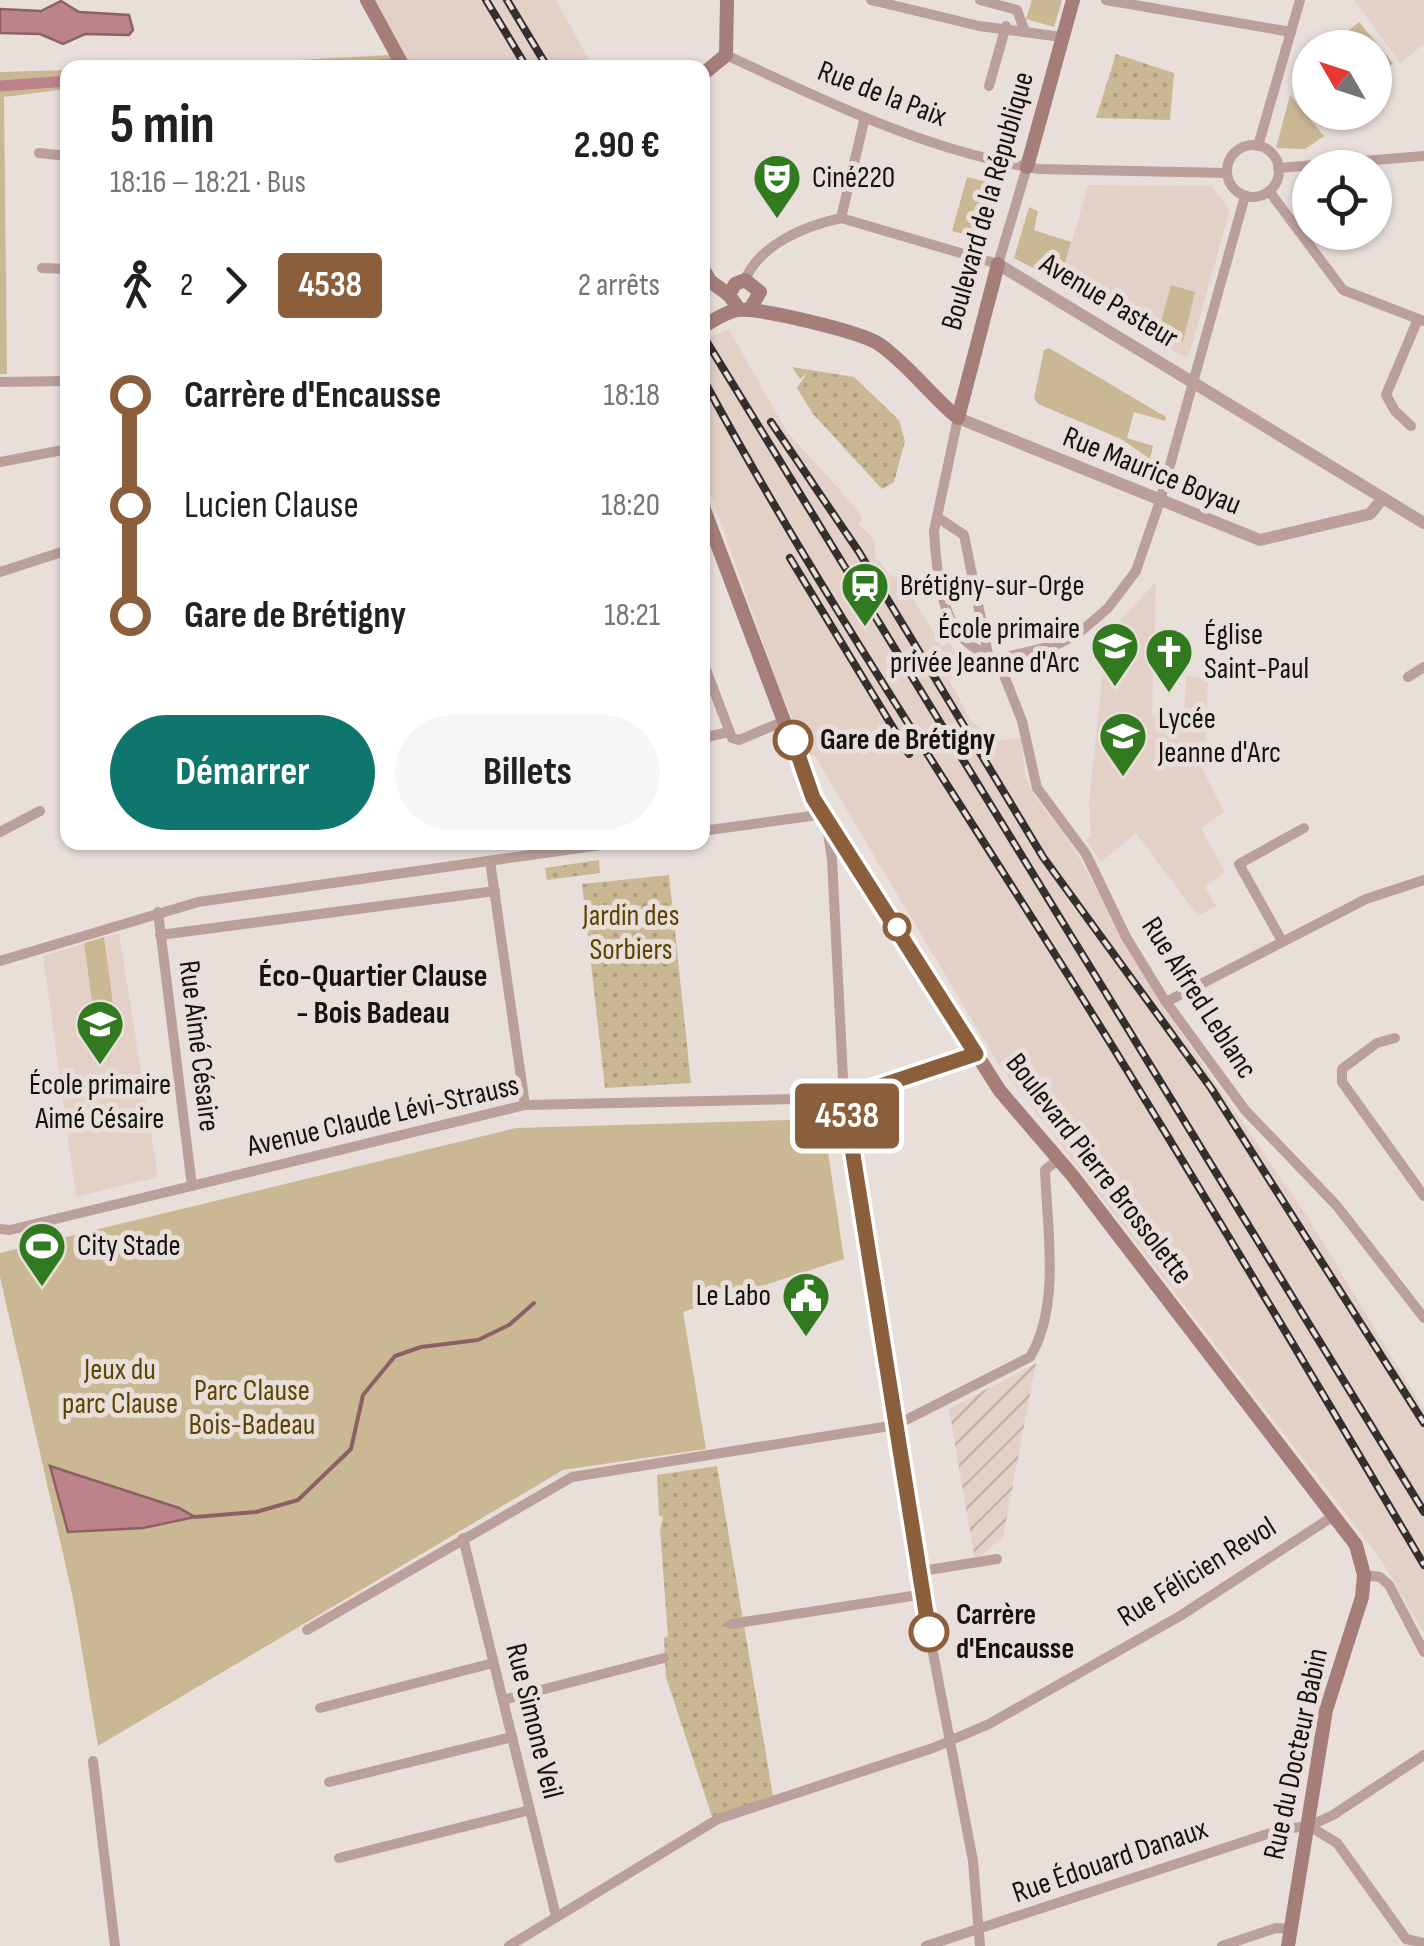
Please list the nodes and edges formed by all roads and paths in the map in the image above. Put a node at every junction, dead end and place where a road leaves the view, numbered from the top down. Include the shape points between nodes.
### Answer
1 (367, 0) edge
2 (727, 0) edge
3 (871, 0) edge
4 (980, 0) edge
5 (1073, 0) edge
6 (1106, 0) edge
7 (1300, 0) edge
8 (1006, 26) junction
9 (1024, 29) junction
10 (1291, 32) junction
11 (1062, 37) junction
12 (726, 55) junction
13 (400, 60) edge
14 (710, 68) edge
15 (989, 86) dead end
16 (864, 121) junction
17 (1258, 146) junction
18 (39, 153) dead end
19 (60, 155) edge
20 (1424, 156) edge
21 (1027, 167) junction
22 (1278, 168) junction
23 (1227, 173) junction
24 (1270, 191) junction
25 (1245, 196) junction
26 (841, 218) junction
27 (998, 264) junction
28 (42, 268) dead end
29 (60, 268) edge
30 (710, 275) edge
31 (738, 296) junction
32 (710, 312) edge
33 (710, 319) edge
34 (1421, 320) edge
35 (60, 381) edge
36 (1193, 381) junction
37 (0, 382) edge
38 (958, 418) junction
39 (1410, 426) dead end
40 (60, 451) edge
41 (0, 462) edge
42 (1382, 498) junction
43 (1160, 502) junction
44 (937, 517) junction
45 (1424, 523) edge
46 (710, 526) edge
47 (60, 553) edge
48 (0, 572) edge
49 (988, 654) junction
50 (1000, 666) junction
51 (1424, 667) edge
52 (1408, 677) dead end
53 (710, 681) edge
54 (782, 722) junction
55 (730, 732) junction
56 (710, 736) edge
57 (40, 811) dead end
58 (825, 814) junction
59 (1304, 828) dead end
60 (710, 830) edge
61 (0, 832) edge
62 (562, 850) edge
63 (490, 861) junction
64 (1424, 880) edge
65 (495, 891) junction
66 (158, 912) junction
67 (160, 934) junction
68 (1282, 942) junction
69 (0, 961) edge
70 (1166, 1002) junction
71 (1395, 1038) dead end
72 (976, 1054) junction
73 (844, 1098) junction
74 (526, 1105) junction
75 (1058, 1159) junction
76 (192, 1186) junction
77 (1424, 1196) edge
78 (0, 1229) edge
79 (1424, 1318) edge
80 (896, 1425) junction
81 (1335, 1515) junction
82 (463, 1538) junction
83 (997, 1559) dead end
84 (922, 1571) junction
85 (1364, 1575) junction
86 (924, 1594) junction
87 (731, 1624) dead end
88 (307, 1630) dead end
89 (1424, 1652) edge
90 (664, 1658) dead end
91 (493, 1663) junction
92 (502, 1700) junction
93 (320, 1708) dead end
94 (512, 1738) junction
95 (950, 1740) junction
96 (1424, 1756) edge
97 (94, 1761) dead end
98 (330, 1782) dead end
99 (530, 1810) junction
100 (1310, 1826) junction
101 (339, 1858) dead end
102 (556, 1916) junction
103 (1290, 1929) junction
104 (976, 1932) junction
105 (1404, 1943) edge
106 (1424, 1943) edge
107 (116, 1946) edge
108 (509, 1946) edge
109 (926, 1946) edge
110 (980, 1946) edge
111 (1222, 1946) edge
112 (1288, 1946) edge

1 - 13 main road
2 - 12 main road
3 - 8 street via 979,26
4 - 9 street via 1017,10
5 - 11 main road, Boulevard de la République
6 - 10 street
7 - 10 street
8 - 9 street
8 - 15 street
9 - 11 street
10 - 17 street
11 - 21 main road, Boulevard de la République
12 - 14 main road
12 - 16 street, Rue de la Paix
16 - 21 street, Rue de la Paix
16 - 26 street
17 - 22 street
17 - 23 street via 1236,152
18 - 19 street
20 - 22 street
21 - 23 street, Rue de la Paix
21 - 27 street, Boulevard de la République
22 - 24 street
23 - 25 street
24 - 25 street
24 - 34 street via 1344,290
25 - 36 street
26 - 27 street
26 - 31 street via 764,252
27 - 36 street, Avenue Pasteur
27 - 38 main road, Boulevard de la République
28 - 29 street
30 - 31 main road
31 - 32 main road
31 - 33 main road
31 - 38 main road via 872,340
34 - 39 street via 1386,394
35 - 37 street
36 - 42 street, Avenue Pasteur
36 - 43 street
38 - 43 street, Rue Maurice Boyau
38 - 44 street
40 - 41 street
42 - 43 street, Rue Maurice Boyau via 1370,514 1260,540
42 - 45 street, Avenue Pasteur
43 - 50 street via 1136,571 1108,608 1066,640 1010,656
44 - 49 street via 964,535
44 - 49 street via 935,544 952,628 962,642
46 - 54 main road, Boulevard Pierre Brossolette
47 - 48 street
49 - 50 street
50 - 70 street, Rue Alfred Leblanc via 1038,788 1086,854
51 - 52 street
53 - 55 street
54 - 55 street via 738,740
54 - 58 main road, Boulevard Pierre Brossolette
55 - 56 street
57 - 61 street
58 - 60 street
58 - 72 main road, Boulevard Pierre Brossolette
58 - 73 street
59 - 68 street via 1239,864
62 - 63 street
63 - 65 street
63 - 66 street
64 - 68 street via 1366,899
65 - 67 street
65 - 74 street
66 - 67 street, Rue Aimé Césaire
66 - 69 street
67 - 76 street, Rue Aimé Césaire
68 - 70 street
70 - 79 street, Rue Alfred Leblanc via 1244,1110 1337,1206
71 - 77 street via 1377,1043 1342,1070 1342,1082
72 - 73 street, Avenue Claude Lévi-Strauss
72 - 75 main road, Boulevard Pierre Brossolette
73 - 74 street, Avenue Claude Lévi-Strauss
73 - 80 street
74 - 76 street, Avenue Claude Lévi-Strauss
75 - 80 street via 1045,1170 1046,1301 1037,1345 1030,1356
75 - 81 main road, Boulevard Pierre Brossolette
76 - 78 street, Avenue Claude Lévi-Strauss
80 - 82 street via 572,1476
80 - 84 street
81 - 85 main road, Boulevard Pierre Brossolette via 1356,1545
81 - 95 street, Rue Félicien Revol via 1180,1616
82 - 88 street
82 - 91 street, Rue Simone Veil
83 - 84 street
84 - 86 street
85 - 89 street via 1390,1585
85 - 100 main road, Rue du Docteur Babin via 1326,1710
86 - 87 street
86 - 95 street
90 - 92 street
91 - 92 street, Rue Simone Veil
91 - 93 street
92 - 94 street, Rue Simone Veil
94 - 98 street
94 - 99 street, Rue Simone Veil
95 - 102 street, Rue Félicien Revol via 718,1819
95 - 104 street via 973,1862
96 - 100 street, Rue Édouard Danaux
97 - 107 street
99 - 101 street
99 - 102 street, Rue Simone Veil
100 - 103 main road, Rue du Docteur Babin
100 - 104 street, Rue Édouard Danaux via 1283,1829
100 - 105 street via 1337,1843
102 - 108 street, Rue Félicien Revol
103 - 111 street
103 - 112 main road, Rue du Docteur Babin
104 - 109 street, Rue Édouard Danaux
104 - 110 street
105 - 106 street

